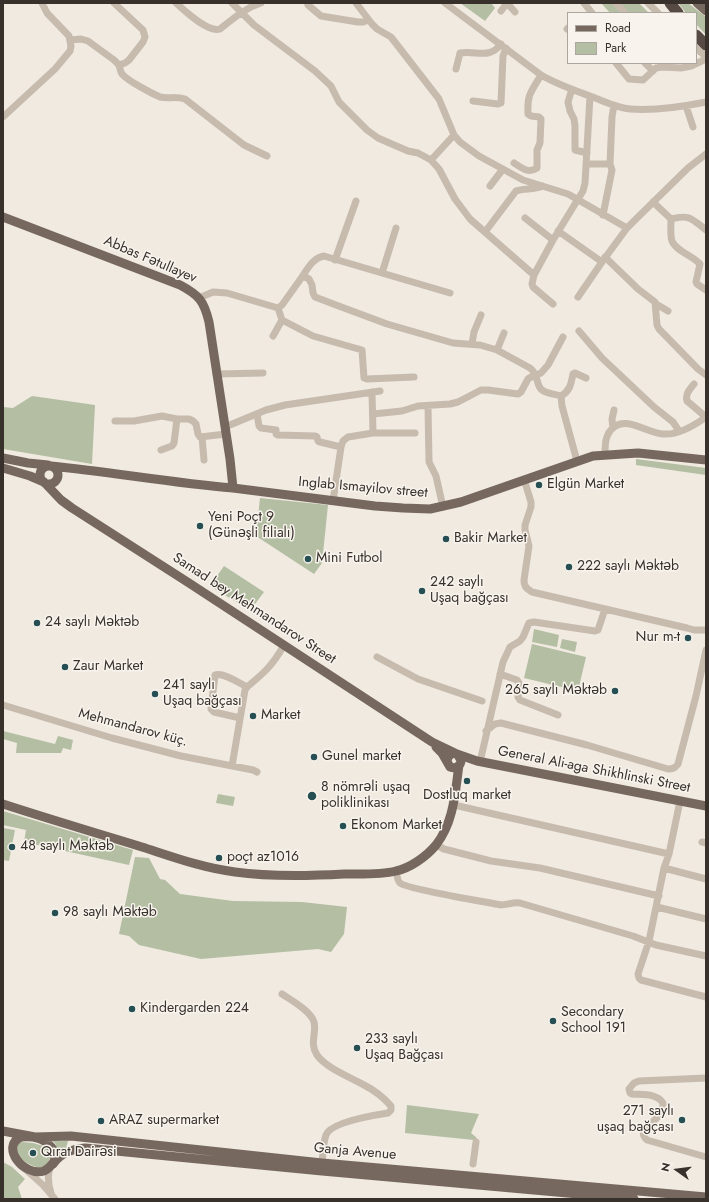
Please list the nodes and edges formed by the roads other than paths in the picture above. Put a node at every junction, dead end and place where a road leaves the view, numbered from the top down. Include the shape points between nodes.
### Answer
1 (42, 3) edge
2 (114, 3) edge
3 (176, 3) edge
4 (232, 3) edge
5 (261, 3) edge
6 (356, 3) edge
7 (445, 3) edge
8 (507, 3) edge
9 (584, 3) edge
10 (616, 3) edge
11 (648, 3) edge
12 (670, 3) edge
13 (697, 3) edge
14 (308, 5) dead end
15 (501, 11) dead end
16 (706, 11) edge
17 (240, 12) junction
18 (515, 12) dead end
19 (591, 12) edge
20 (624, 12) edge
21 (657, 12) edge
22 (677, 12) edge
23 (369, 20) junction
24 (697, 36) edge
25 (70, 40) junction
26 (706, 45) edge
27 (504, 46) junction
28 (697, 49) edge
29 (706, 58) edge
30 (697, 63) edge
31 (617, 64) edge
32 (646, 64) edge
33 (695, 64) edge
34 (119, 65) junction
35 (669, 65) edge
36 (456, 68) dead end
37 (653, 71) junction
38 (541, 75) junction
39 (572, 89) junction
40 (590, 96) junction
41 (473, 101) dead end
42 (706, 102) edge
43 (614, 105) junction
44 (686, 106) junction
45 (3, 117) edge
46 (693, 127) dead end
47 (454, 135) junction
48 (587, 153) junction
49 (706, 154) edge
50 (267, 156) dead end
51 (431, 160) junction
52 (514, 163) dead end
53 (586, 164) junction
54 (610, 164) junction
55 (503, 169) junction
56 (490, 186) dead end
57 (542, 186) junction
58 (578, 200) junction
59 (356, 201) dead end
60 (653, 202) junction
61 (603, 215) junction
62 (3, 217) edge
63 (525, 218) dead end
64 (671, 219) junction
65 (396, 228) dead end
66 (627, 228) junction
67 (706, 230) edge
68 (558, 231) junction
69 (485, 232) junction
70 (553, 240) junction
71 (335, 260) junction
72 (604, 260) junction
73 (703, 264) edge
74 (382, 273) junction
75 (534, 275) junction
76 (302, 277) junction
77 (706, 290) edge
78 (450, 293) dead end
79 (578, 297) dead end
80 (200, 298) junction
81 (553, 304) dead end
82 (656, 304) junction
83 (278, 308) junction
84 (668, 311) dead end
85 (481, 315) dead end
86 (282, 320) junction
87 (579, 331) dead end
88 (504, 333) dead end
89 (273, 336) dead end
90 (563, 337) dead end
91 (472, 344) junction
92 (497, 350) junction
93 (263, 372) dead end
94 (216, 374) junction
95 (536, 375) junction
96 (706, 375) edge
97 (414, 377) dead end
98 (586, 378) dead end
99 (694, 384) dead end
100 (380, 391) dead end
101 (372, 392) junction
102 (561, 396) junction
103 (428, 406) junction
104 (614, 410) dead end
105 (257, 414) junction
106 (372, 414) junction
107 (706, 417) edge
108 (177, 419) junction
109 (115, 421) dead end
110 (613, 428) junction
111 (225, 431) junction
112 (679, 431) junction
113 (373, 433) junction
114 (415, 433) dead end
115 (202, 437) junction
116 (341, 447) junction
117 (161, 450) dead end
118 (605, 455) junction
119 (3, 458) edge
120 (204, 460) dead end
121 (706, 460) edge
122 (577, 461) junction
123 (50, 466) junction
124 (3, 468) edge
125 (81, 469) junction
126 (57, 478) junction
127 (524, 479) junction
128 (44, 482) junction
129 (233, 488) junction
130 (61, 500) junction
131 (333, 501) junction
132 (443, 506) junction
133 (605, 609) junction
134 (706, 630) edge
135 (284, 645) junction
136 (706, 650) edge
137 (377, 657) dead end
138 (500, 674) junction
139 (247, 687) junction
140 (482, 701) dead end
141 (3, 705) edge
142 (558, 715) dead end
143 (240, 718) junction
144 (486, 730) junction
145 (432, 742) junction
146 (456, 754) junction
147 (478, 761) junction
148 (447, 763) junction
149 (460, 765) junction
150 (232, 766) junction
151 (257, 772) dead end
152 (456, 785) junction
153 (680, 801) junction
154 (3, 804) edge
155 (454, 805) junction
156 (706, 806) edge
157 (436, 845) junction
158 (669, 854) junction
159 (664, 868) junction
160 (396, 871) junction
161 (706, 879) edge
162 (659, 896) junction
163 (657, 907) junction
164 (706, 919) edge
165 (649, 942) junction
166 (706, 956) edge
167 (282, 994) dead end
168 (706, 996) edge
169 (706, 1078) edge
170 (3, 1131) edge
171 (35, 1137) junction
172 (476, 1142) dead end
173 (3, 1154) edge
174 (706, 1157) edge
175 (322, 1163) junction
176 (473, 1164) dead end
177 (21, 1166) junction
178 (51, 1166) junction
179 (644, 1195) edge
180 (53, 1197) edge
181 (706, 1197) edge
182 (634, 1199) edge

1 - 25 street via 47,13
2 - 34 street via 143,30 145,37 129,60
3 - 17 street via 216,31
4 - 17 street
5 - 17 street
6 - 23 street
7 - 27 street
8 - 15 street
8 - 18 street
9 - 19 street
10 - 20 street
11 - 21 street
12 - 22 highway
13 - 16 main road
14 - 23 street via 325,17 358,22
17 - 51 street via 315,70 331,86 339,102 367,130 378,138
23 - 47 street via 377,29 391,37 439,99
24 - 26 highway
25 - 34 street via 88,41
25 - 45 street via 70,51 55,69
27 - 36 street via 489,54 460,53
27 - 38 street
27 - 41 street via 501,103
28 - 29 street
29 - 30 street
31 - 37 street via 629,79 643,80
32 - 37 street
33 - 35 street via 681,68
34 - 50 street via 122,74 135,84 160,97 185,99 244,145
35 - 37 street
38 - 39 street
38 - 52 street via 529,94 528,102 528,114 541,119 537,168 534,171 525,171
39 - 40 street
39 - 48 street via 568,102 574,119 575,150
40 - 43 street
40 - 48 street
42 - 44 street
43 - 44 street via 628,109
43 - 54 street
44 - 46 street
47 - 51 street
47 - 55 street via 479,156
48 - 53 street
49 - 60 street
51 - 69 street via 470,219
53 - 54 street
53 - 58 street via 585,183
54 - 61 street via 612,170
55 - 56 street
55 - 57 street via 523,180
57 - 58 street
57 - 69 street via 516,191
58 - 61 street
58 - 68 street
59 - 71 street
60 - 64 street
60 - 66 street
61 - 66 street
62 - 80 main road, Abbas Fətullayev via 180,285
63 - 70 street
64 - 67 street via 683,216 692,219
64 - 73 street via 672,241 676,247
65 - 74 street
66 - 72 street
68 - 70 street
68 - 72 street
69 - 75 street
70 - 75 street
71 - 74 street
71 - 76 street via 320,257 313,261
72 - 79 street
72 - 82 street
73 - 77 street via 696,282
74 - 78 street
75 - 81 street via 533,287
76 - 83 street
76 - 91 street via 306,277 312,285 315,297 387,324 453,343
80 - 83 street via 213,292 227,292
80 - 94 main road, Abbas Fətullayev via 208,322
82 - 84 street
82 - 96 street via 659,329
83 - 86 street
85 - 91 street
86 - 89 street
86 - 97 street via 313,336 362,350 364,378
87 - 112 street via 602,358 673,422
88 - 92 street
90 - 95 street via 548,365 542,373
91 - 92 street
92 - 95 street via 530,368
93 - 94 street
94 - 111 main road, Abbas Fətullayev
95 - 102 street via 544,392
95 - 103 street via 528,379 518,394 481,390 458,402
98 - 102 street via 573,374 570,388
99 - 107 street via 687,394 687,401
100 - 101 street
101 - 105 street via 285,405
101 - 106 street
102 - 122 street
103 - 106 street
103 - 132 street via 429,462 436,476
104 - 110 street
105 - 111 street
105 - 116 street via 261,428 276,430 278,435 315,436 320,442
106 - 113 street
107 - 112 street via 697,424
108 - 109 street via 162,416 134,421
108 - 115 street via 193,421 198,434
108 - 117 street via 174,443
110 - 112 street via 623,423 662,434
110 - 118 street via 607,436
111 - 115 street
111 - 129 main road, Abbas Fətullayev
113 - 114 street
113 - 116 street via 348,437
115 - 120 street
116 - 131 street
118 - 121 main road, Inglab Ismayilov street via 638,453
118 - 122 main road, Inglab Ismayilov street
119 - 123 main road
122 - 127 main road, Inglab Ismayilov street
123 - 125 main road, Inglab Ismayilov street
123 - 126 main road via 58,472
123 - 128 main road via 40,472 40,478
124 - 128 main road
125 - 126 main road via 64,472
125 - 129 main road, Inglab Ismayilov street
126 - 128 main road via 47,484
126 - 130 main road via 56,487
127 - 132 main road, Inglab Ismayilov street
127 - 133 street via 531,502 525,525 529,546 524,580 527,590
128 - 130 main road, Samad bey Mehmandarov Street
129 - 131 main road, Inglab Ismayilov street
130 - 135 main road, Samad bey Mehmandarov Street
131 - 132 main road, Inglab Ismayilov street via 414,509
133 - 134 street via 694,630
133 - 138 street via 598,630 595,631 529,622 520,641 510,647
135 - 139 street via 268,669
135 - 145 main road, Samad bey Mehmandarov Street
136 - 144 street via 696,696 675,768 501,723
137 - 140 street via 418,679
138 - 142 street via 518,680 520,700
138 - 144 street
139 - 143 street
139 - 143 street via 223,675 215,675 211,709
141 - 150 street, Mehmandarov küç. via 112,738
143 - 150 street
144 - 147 street
145 - 146 main road
145 - 148 main road via 442,752
146 - 147 main road
146 - 148 main road via 450,754
146 - 149 main road via 460,758
147 - 149 main road
147 - 153 main road, General Ali-aga Shikhlinski Street
148 - 149 main road via 453,768
148 - 152 main road
149 - 152 main road
150 - 151 street, Mehmandarov küç.
152 - 155 main road
153 - 156 main road, General Ali-aga Shikhlinski Street
153 - 158 street
154 - 160 main road via 198,864 235,872 279,875
155 - 157 main road
155 - 158 street
157 - 160 main road via 419,860
157 - 162 street via 491,861 540,868
158 - 159 street
159 - 161 street
159 - 162 street
160 - 165 street via 399,883 403,885 501,905 520,903
162 - 163 street
163 - 164 street
163 - 165 street
165 - 166 street
165 - 168 street via 638,974 641,980
167 - 175 street via 312,1017 315,1026 313,1044 317,1055 342,1074 365,1085 392,1108 388,1113 354,1120 330,1130 326,1135
169 - 174 street via 639,1081 629,1089 632,1094 658,1097 664,1103 663,1111 643,1132 646,1140
170 - 171 main road, Ganja Avenue
171 - 175 main road, Ganja Avenue via 71,1136
171 - 177 main road via 16,1138 12,1142 12,1156
171 - 178 main road via 52,1148 55,1156
172 - 176 street
173 - 177 main road
175 - 179 main road, Ganja Avenue
177 - 178 main road via 35,1171
177 - 180 street
178 - 180 street via 48,1181
178 - 182 main road, Ganja Avenue via 63,1153 85,1148
179 - 181 main road, Ganja Avenue

